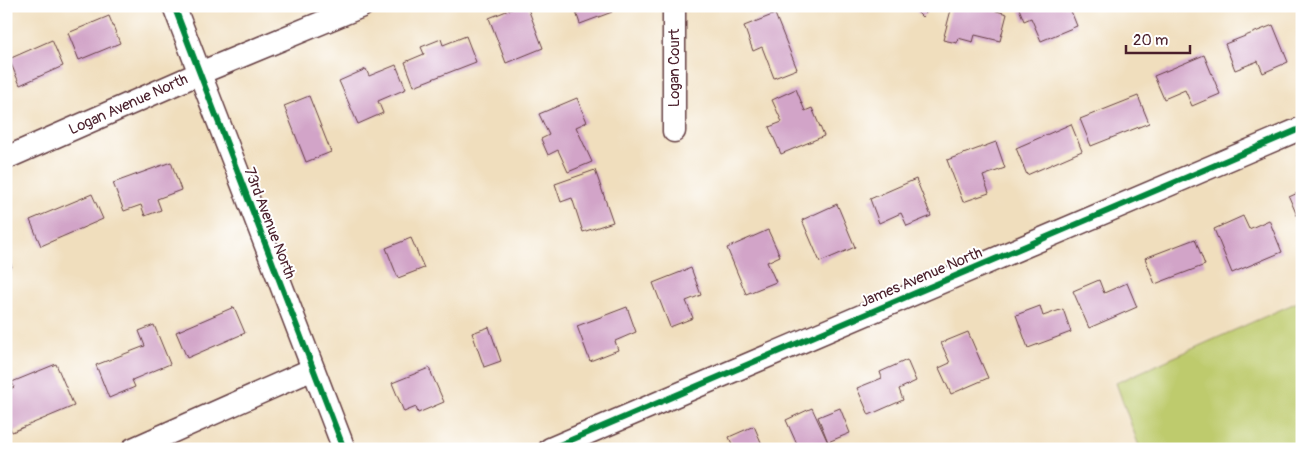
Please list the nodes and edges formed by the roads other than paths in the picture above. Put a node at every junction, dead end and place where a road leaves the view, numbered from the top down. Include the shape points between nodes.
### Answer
1 (174, 6) edge
2 (362, 6) edge
3 (674, 6) edge
4 (200, 73) junction
5 (1302, 128) edge
6 (674, 130) dead end
7 (6, 158) edge
8 (313, 369) junction
9 (133, 449) edge
10 (344, 449) edge
11 (550, 449) edge

1 - 4 street, 73rd Avenue North
2 - 4 street, Logan Avenue North
3 - 6 street, Logan Court
4 - 7 street, Logan Avenue North
4 - 8 street, 73rd Avenue North
5 - 11 street, James Avenue North
8 - 9 street
8 - 10 street, 73rd Avenue North

